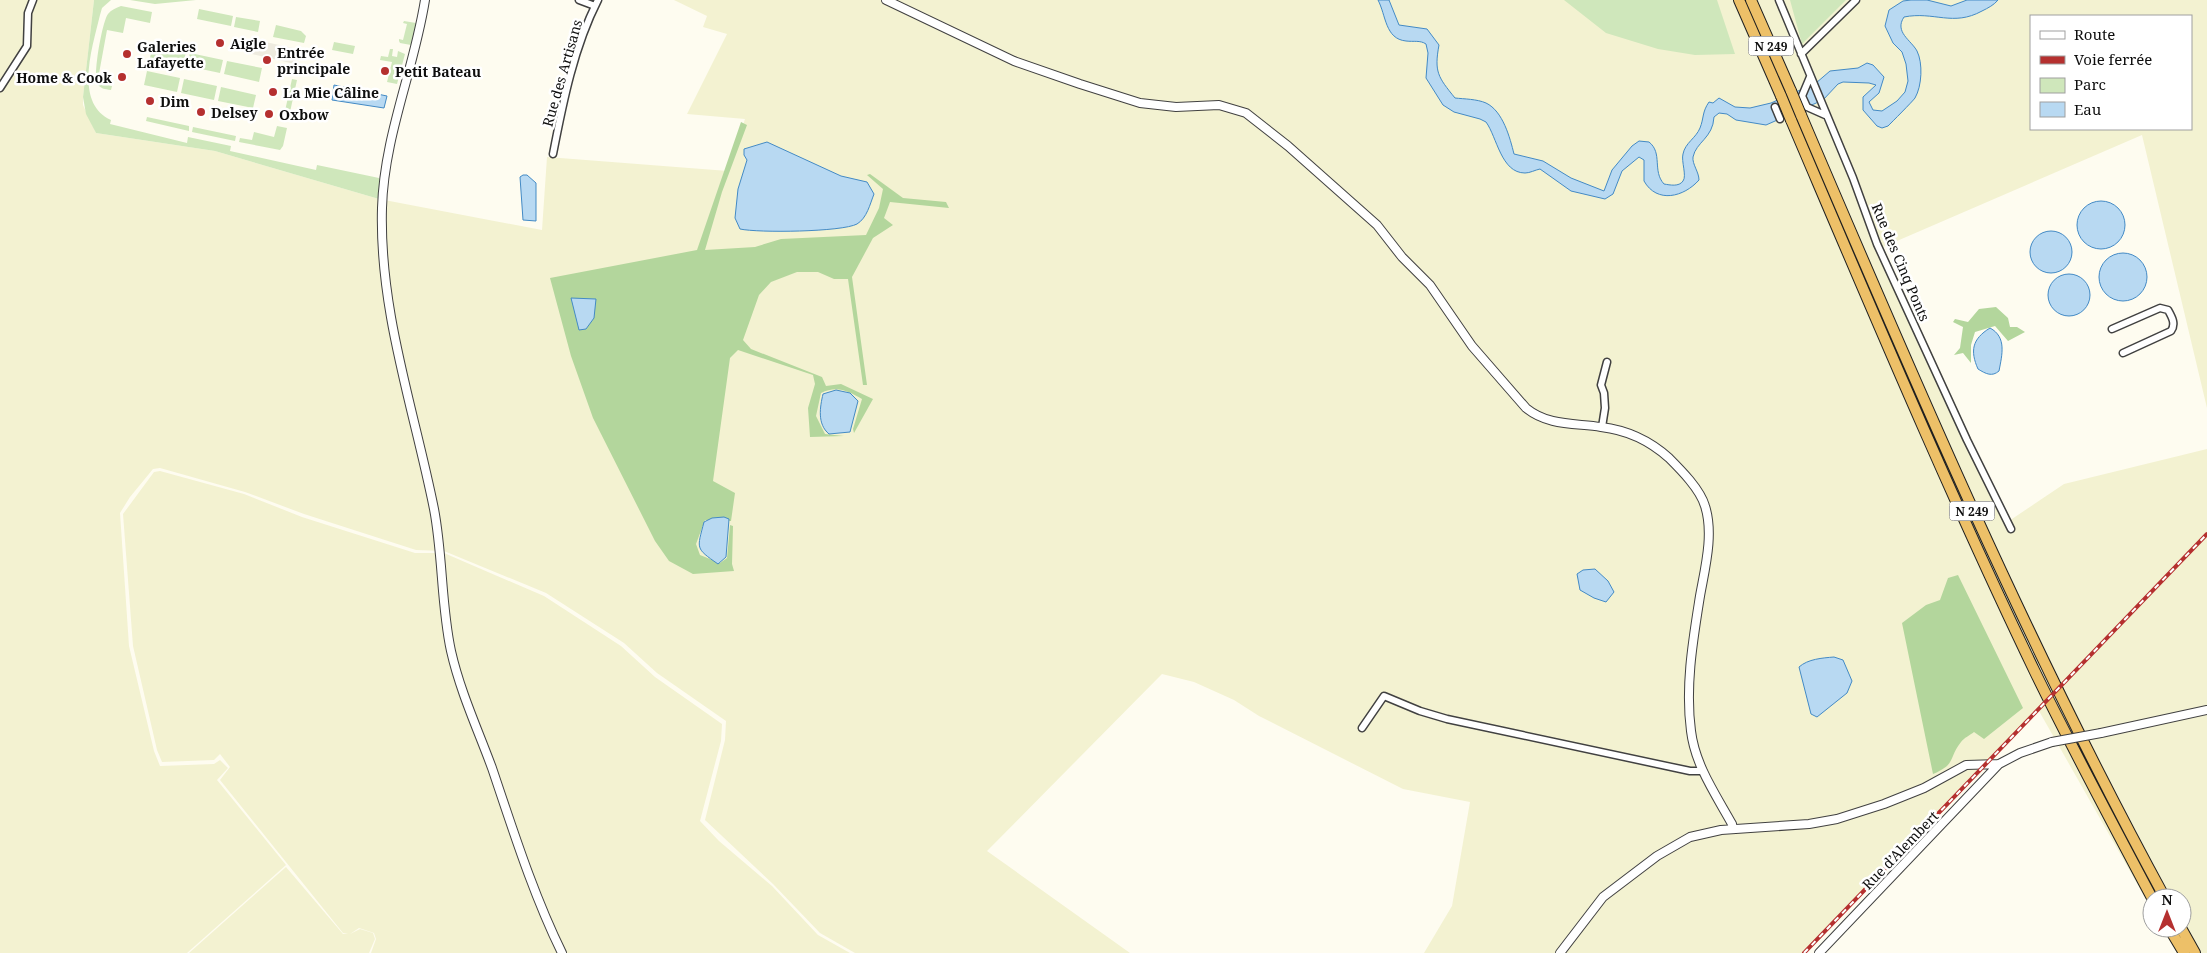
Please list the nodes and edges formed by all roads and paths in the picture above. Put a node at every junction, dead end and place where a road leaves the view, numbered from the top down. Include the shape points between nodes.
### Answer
1 (33, 0) edge
2 (425, 0) edge
3 (579, 0) edge
4 (886, 0) edge
5 (1739, 0) edge
6 (1752, 0) edge
7 (1778, 0) edge
8 (1856, 0) edge
9 (596, 3) edge
10 (1801, 54) junction
11 (1810, 77) junction
12 (0, 88) edge
13 (1775, 107) dead end
14 (1804, 111) junction
15 (1827, 118) junction
16 (1780, 119) dead end
17 (553, 154) dead end
18 (2112, 329) dead end
19 (2123, 353) dead end
20 (1607, 362) dead end
21 (1602, 427) junction
22 (2011, 529) dead end
23 (2207, 710) edge
24 (1362, 728) dead end
25 (2000, 764) junction
26 (1703, 771) junction
27 (1733, 829) junction
28 (2147, 888) edge
29 (2160, 888) edge
30 (2168, 938) edge
31 (2175, 938) edge
32 (2187, 938) edge
33 (562, 953) edge
34 (1560, 953) edge
35 (1819, 953) edge
36 (2176, 953) edge
37 (2184, 953) edge
38 (2195, 953) edge

1 - 12 street via 28,14 27,46
2 - 33 street via 390,143 382,207 386,293 434,511 451,651 518,843
3 - 9 street
4 - 21 street via 1014,61 1089,87 1156,106 1218,105 1246,113 1377,224 1402,257 1430,285 1472,346 1535,416 1553,422
5 - 28 highway, N 249, bridge via 1983,562 2055,712
6 - 14 highway, N 249, bridge via 1791,91
7 - 10 street, Rue des Cinq Ponts
8 - 10 street
9 - 17 street, Rue des Artisans via 564,98
10 - 11 street, Rue des Cinq Ponts
11 - 14 street via 1802,96
11 - 15 street, Rue des Cinq Ponts
13 - 16 street
14 - 15 street
14 - 29 highway, N 249 via 1990,549 2058,692
15 - 22 street, Rue des Cinq Ponts via 1881,252
18 - 19 street via 2160,308 2168,310 2172,317 2172,331
20 - 21 street via 1601,384 1606,408
21 - 26 street via 1632,433 1657,448 1684,475 1705,505 1708,535 1693,640 1689,698 1691,733
23 - 25 street, bridge via 2052,742
24 - 26 street via 1384,696 1420,712 1447,719 1690,771
25 - 27 street via 1966,765 1924,788 1837,819
25 - 35 street, Rue d’Alembert
26 - 27 street
27 - 34 street via 1690,837 1650,861 1603,897
30 - 36 highway
31 - 37 highway
32 - 38 highway

